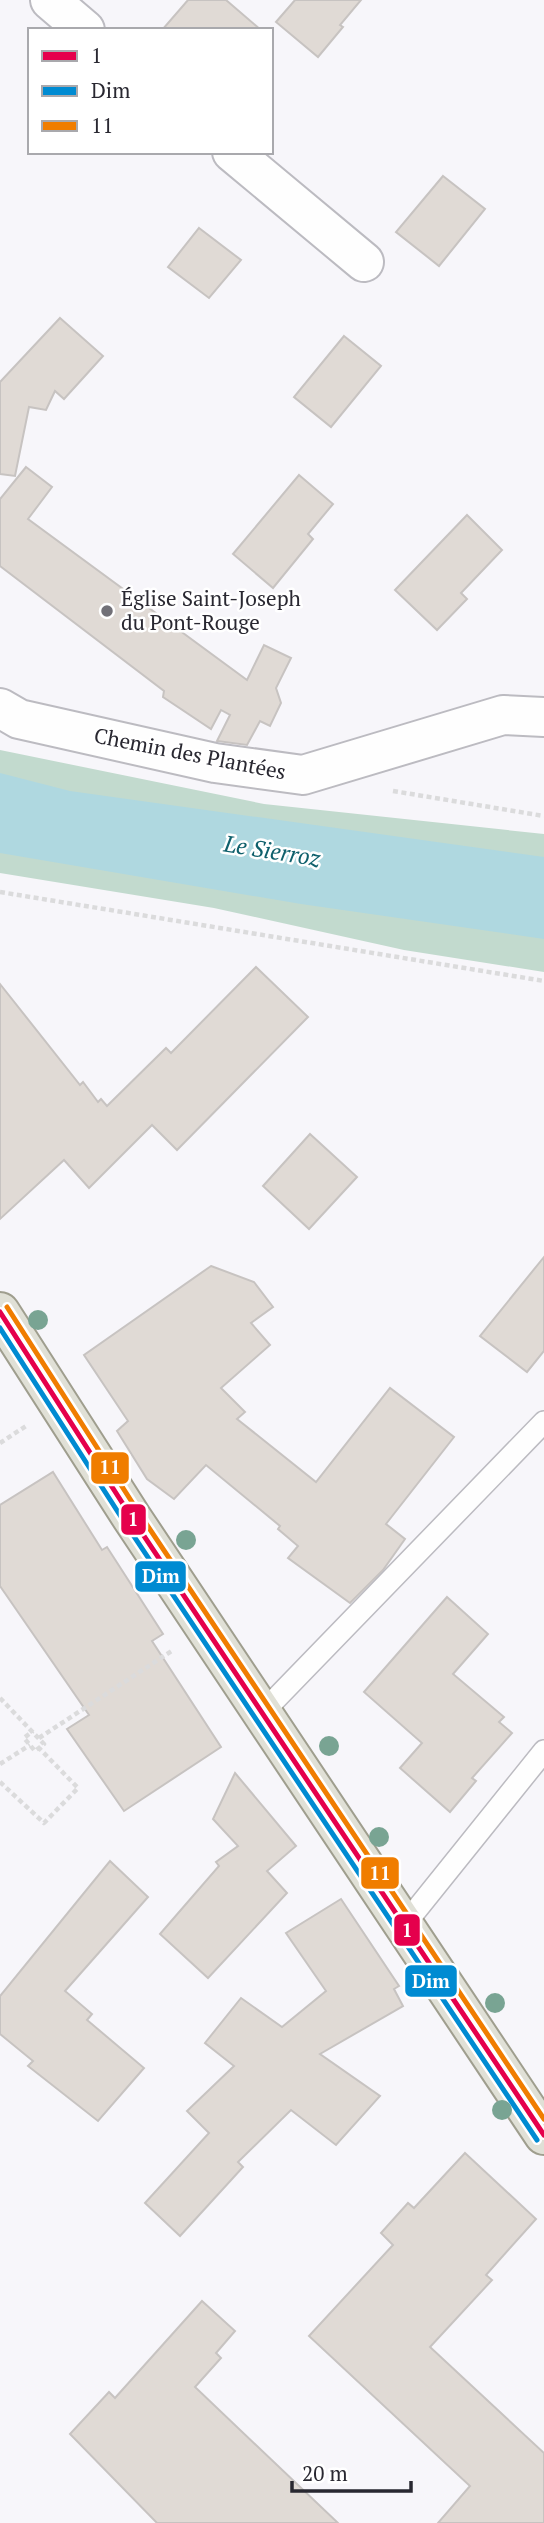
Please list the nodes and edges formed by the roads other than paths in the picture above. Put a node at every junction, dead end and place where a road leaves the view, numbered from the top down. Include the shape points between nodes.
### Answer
1 (50, 0) edge
2 (83, 28) edge
3 (234, 154) edge
4 (364, 262) dead end
5 (0, 708) edge
6 (544, 717) edge
7 (0, 1312) edge
8 (544, 1422) edge
9 (262, 1713) junction
10 (544, 1751) edge
11 (405, 1924) junction
12 (544, 2135) edge

1 - 2 street
3 - 4 street
5 - 6 street, Chemin des Plantées via 19,719 215,763 303,775 503,715
7 - 9 main road
8 - 9 lane
9 - 11 main road
10 - 11 lane
11 - 12 main road

